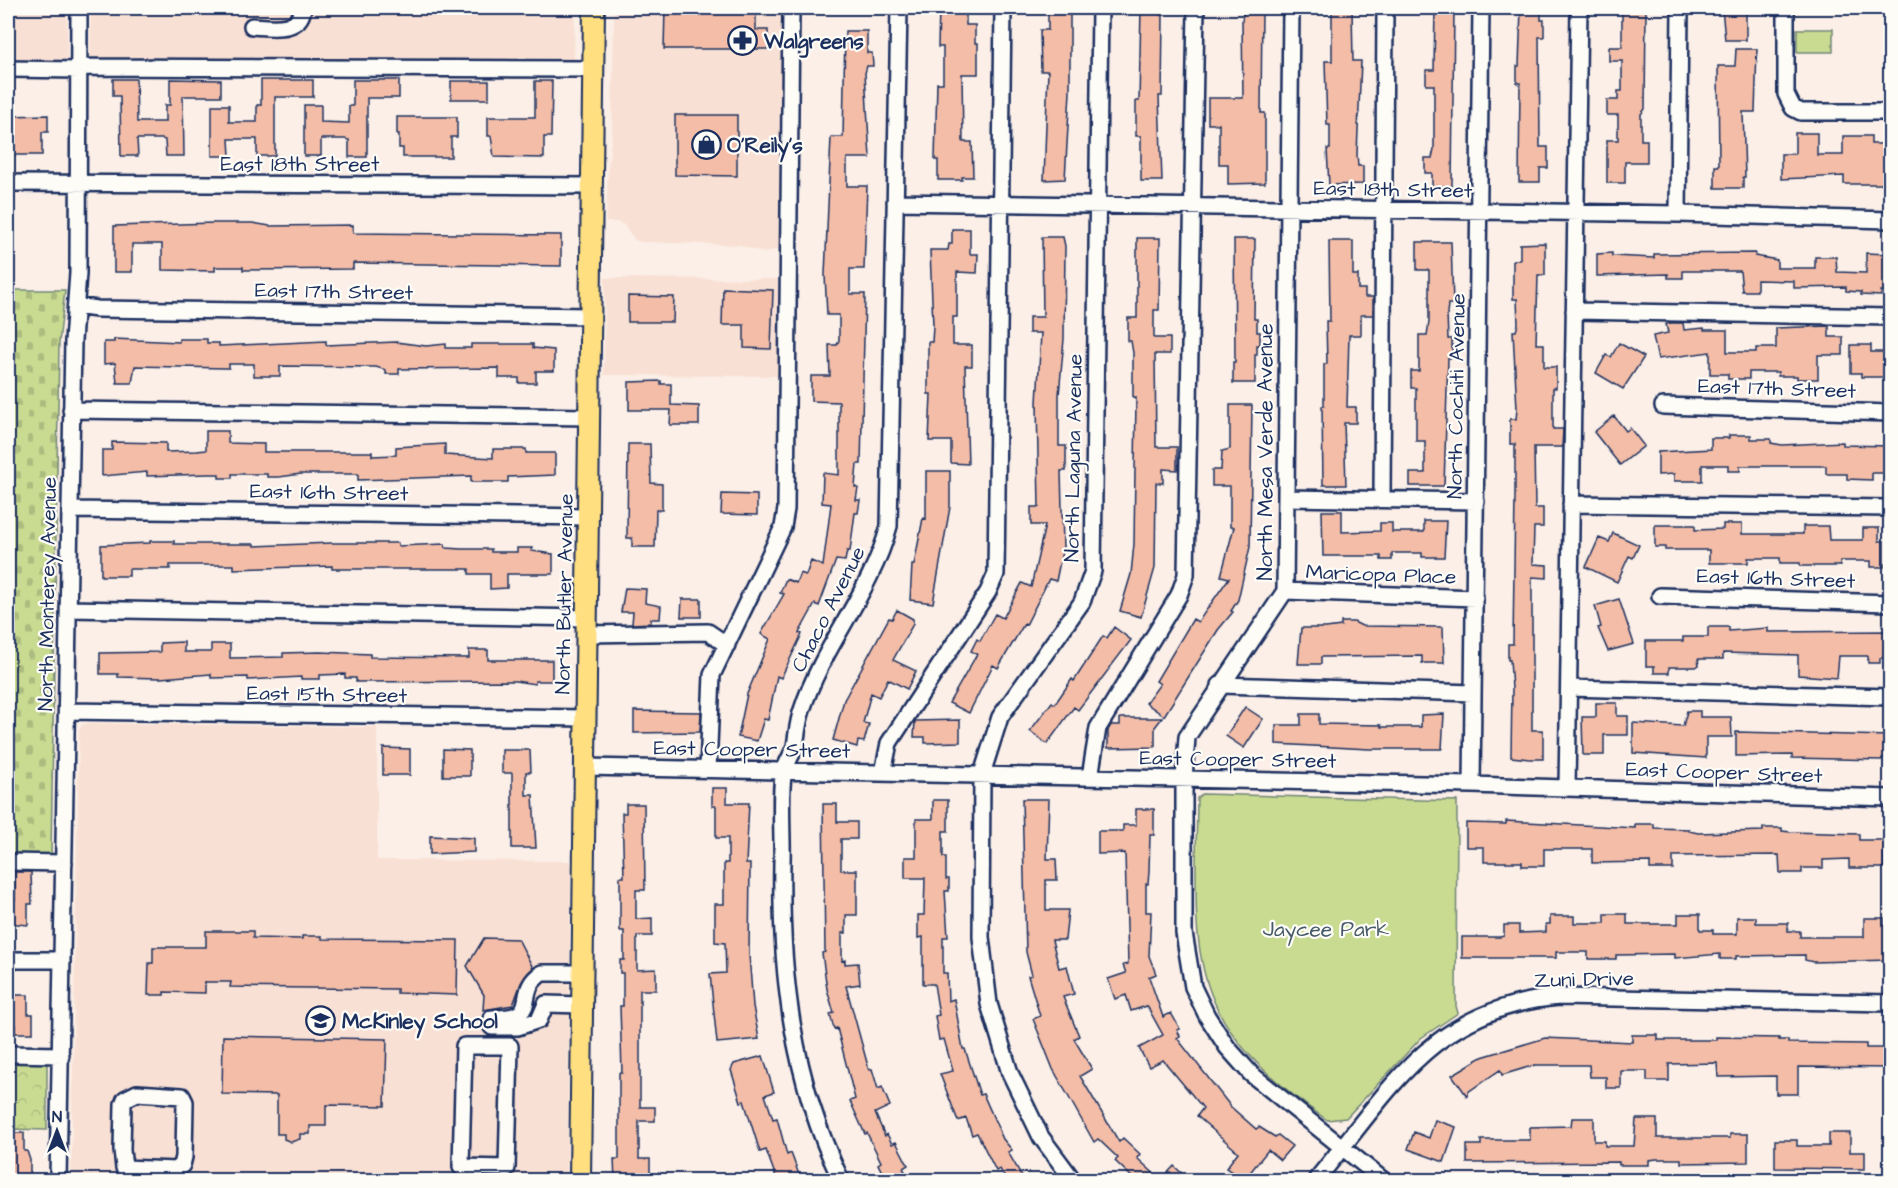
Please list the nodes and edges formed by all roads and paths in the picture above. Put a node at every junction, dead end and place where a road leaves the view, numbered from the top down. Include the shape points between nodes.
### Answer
1 (79, 8) edge
2 (303, 8) edge
3 (594, 8) edge
4 (790, 8) edge
5 (899, 8) edge
6 (1003, 8) edge
7 (1100, 8) edge
8 (1196, 8) edge
9 (1291, 8) edge
10 (1385, 8) edge
11 (1481, 8) edge
12 (1579, 8) edge
13 (1680, 8) edge
14 (1786, 8) edge
15 (252, 26) dead end
16 (79, 68) junction
17 (8, 69) edge
18 (594, 69) junction
19 (1890, 112) edge
20 (8, 183) edge
21 (79, 183) junction
22 (593, 186) junction
23 (896, 202) junction
24 (1002, 204) junction
25 (1097, 206) junction
26 (1193, 208) junction
27 (1287, 209) junction
28 (1383, 210) junction
29 (1480, 211) junction
30 (1575, 212) junction
31 (1678, 214) junction
32 (1890, 220) edge
33 (76, 306) junction
34 (1574, 311) junction
35 (591, 315) junction
36 (1890, 317) edge
37 (1663, 406) dead end
38 (71, 410) junction
39 (1890, 413) edge
40 (590, 417) junction
41 (1286, 498) junction
42 (1382, 500) junction
43 (1476, 501) junction
44 (1571, 504) junction
45 (1890, 508) edge
46 (69, 510) junction
47 (589, 517) junction
48 (1286, 591) junction
49 (1660, 596) dead end
50 (1474, 598) junction
51 (1890, 603) edge
52 (68, 609) junction
53 (587, 626) junction
54 (727, 645) junction
55 (1220, 685) junction
56 (1569, 688) junction
57 (1473, 693) junction
58 (1890, 697) edge
59 (67, 711) junction
60 (586, 718) junction
61 (585, 767) junction
62 (708, 769) junction
63 (784, 772) junction
64 (884, 773) junction
65 (982, 774) junction
66 (1090, 777) junction
67 (1184, 779) junction
68 (1472, 785) junction
69 (1568, 788) junction
70 (1890, 798) edge
71 (8, 862) edge
72 (64, 863) junction
73 (8, 960) edge
74 (62, 960) junction
75 (583, 974) junction
76 (1890, 1003) edge
77 (582, 1005) junction
78 (8, 1054) edge
79 (61, 1055) junction
80 (1342, 1149) junction
81 (483, 1174) edge
82 (151, 1175) edge
83 (58, 1180) edge
84 (580, 1180) edge
85 (841, 1180) edge
86 (1073, 1180) edge
87 (1316, 1180) edge
88 (1383, 1180) edge

1 - 16 street, North Monterey Avenue
2 - 15 street via 289,26
3 - 18 main road, North Butler Avenue
4 - 54 street via 786,509 783,527
5 - 23 street, Chaco Avenue
6 - 24 street
7 - 25 street, North Laguna Avenue
8 - 26 street
9 - 27 street, North Mesa Verde Avenue
10 - 28 street
11 - 29 street, North Cochiti Avenue
12 - 30 street
13 - 31 street
14 - 19 street via 1786,94 1793,108 1801,112
16 - 17 street
16 - 18 street
16 - 21 street, North Monterey Avenue
18 - 22 main road, North Butler Avenue
20 - 21 street, East 18th Street
21 - 22 street, East 18th Street
21 - 33 street, North Monterey Avenue
22 - 35 main road, North Butler Avenue
23 - 24 street, East 18th Street
23 - 63 street, Chaco Avenue via 889,526 869,581 801,711 794,748
24 - 25 street, East 18th Street
24 - 64 street via 996,574 889,743
25 - 26 street, East 18th Street
25 - 65 street, North Laguna Avenue via 1094,571 1082,602 1000,717
26 - 27 street, East 18th Street
26 - 66 street via 1186,575 1179,596 1098,728
27 - 28 street, East 18th Street
27 - 41 street, North Mesa Verde Avenue
28 - 29 street, East 18th Street
28 - 42 street
29 - 30 street, East 18th Street
29 - 43 street, North Cochiti Avenue
30 - 31 street, East 18th Street
30 - 34 street
31 - 32 street, East 18th Street
33 - 35 street, East 17th Street
33 - 38 street, North Monterey Avenue
34 - 36 street
34 - 44 street
35 - 40 main road, North Butler Avenue
37 - 39 street, East 17th Street
38 - 40 street
38 - 46 street, North Monterey Avenue
40 - 47 main road, North Butler Avenue
41 - 42 street
41 - 48 street, North Mesa Verde Avenue
42 - 43 street
43 - 50 street, North Cochiti Avenue
44 - 45 street
44 - 56 street
46 - 47 street, East 16th Street
46 - 52 street, North Monterey Avenue
47 - 53 main road, North Butler Avenue
48 - 50 street, Maricopa Place
48 - 55 street, North Mesa Verde Avenue
49 - 51 street, East 16th Street
50 - 57 street, North Cochiti Avenue
52 - 53 street
52 - 59 street, North Monterey Avenue
53 - 54 street via 708,632
53 - 60 main road, North Butler Avenue
54 - 62 street via 710,682
55 - 57 street
55 - 67 street, North Mesa Verde Avenue via 1187,737
56 - 58 street
56 - 69 street
57 - 68 street, North Cochiti Avenue
59 - 60 street, East 15th Street
59 - 72 street, North Monterey Avenue
60 - 61 main road, North Butler Avenue
61 - 62 street, East Cooper Street
61 - 75 main road, North Butler Avenue
62 - 63 street, East Cooper Street
63 - 64 street, East Cooper Street
63 - 85 street, Chaco Avenue via 781,916 787,997 800,1072
64 - 65 street, East Cooper Street
65 - 66 street, East Cooper Street
65 - 86 street, North Laguna Avenue via 981,937 989,1004 1010,1073 1041,1137
66 - 67 street, East Cooper Street
67 - 68 street, East Cooper Street
67 - 80 street, North Mesa Verde Avenue via 1184,933 1193,987 1216,1032 1238,1060
68 - 69 street, East Cooper Street
69 - 70 street, East Cooper Street
71 - 72 street
72 - 74 street, North Monterey Avenue
73 - 74 street
74 - 79 street, North Monterey Avenue
75 - 77 main road, North Butler Avenue
75 - 77 street via 537,976 522,1013 514,1018 492,1018 492,1027 530,1024 539,1020 546,1004
76 - 80 street, Zuni Drive via 1559,997 1516,1003 1465,1024 1428,1048
77 - 84 main road, North Butler Avenue
78 - 79 street
79 - 83 street, North Monterey Avenue
80 - 87 street, Zuni Drive
80 - 88 street, North Mesa Verde Avenue
81 - 81 street via 507,1168 510,1046 464,1046 461,1167
82 - 82 street via 182,1166 185,1102 177,1094 137,1093 125,1099 124,1168

